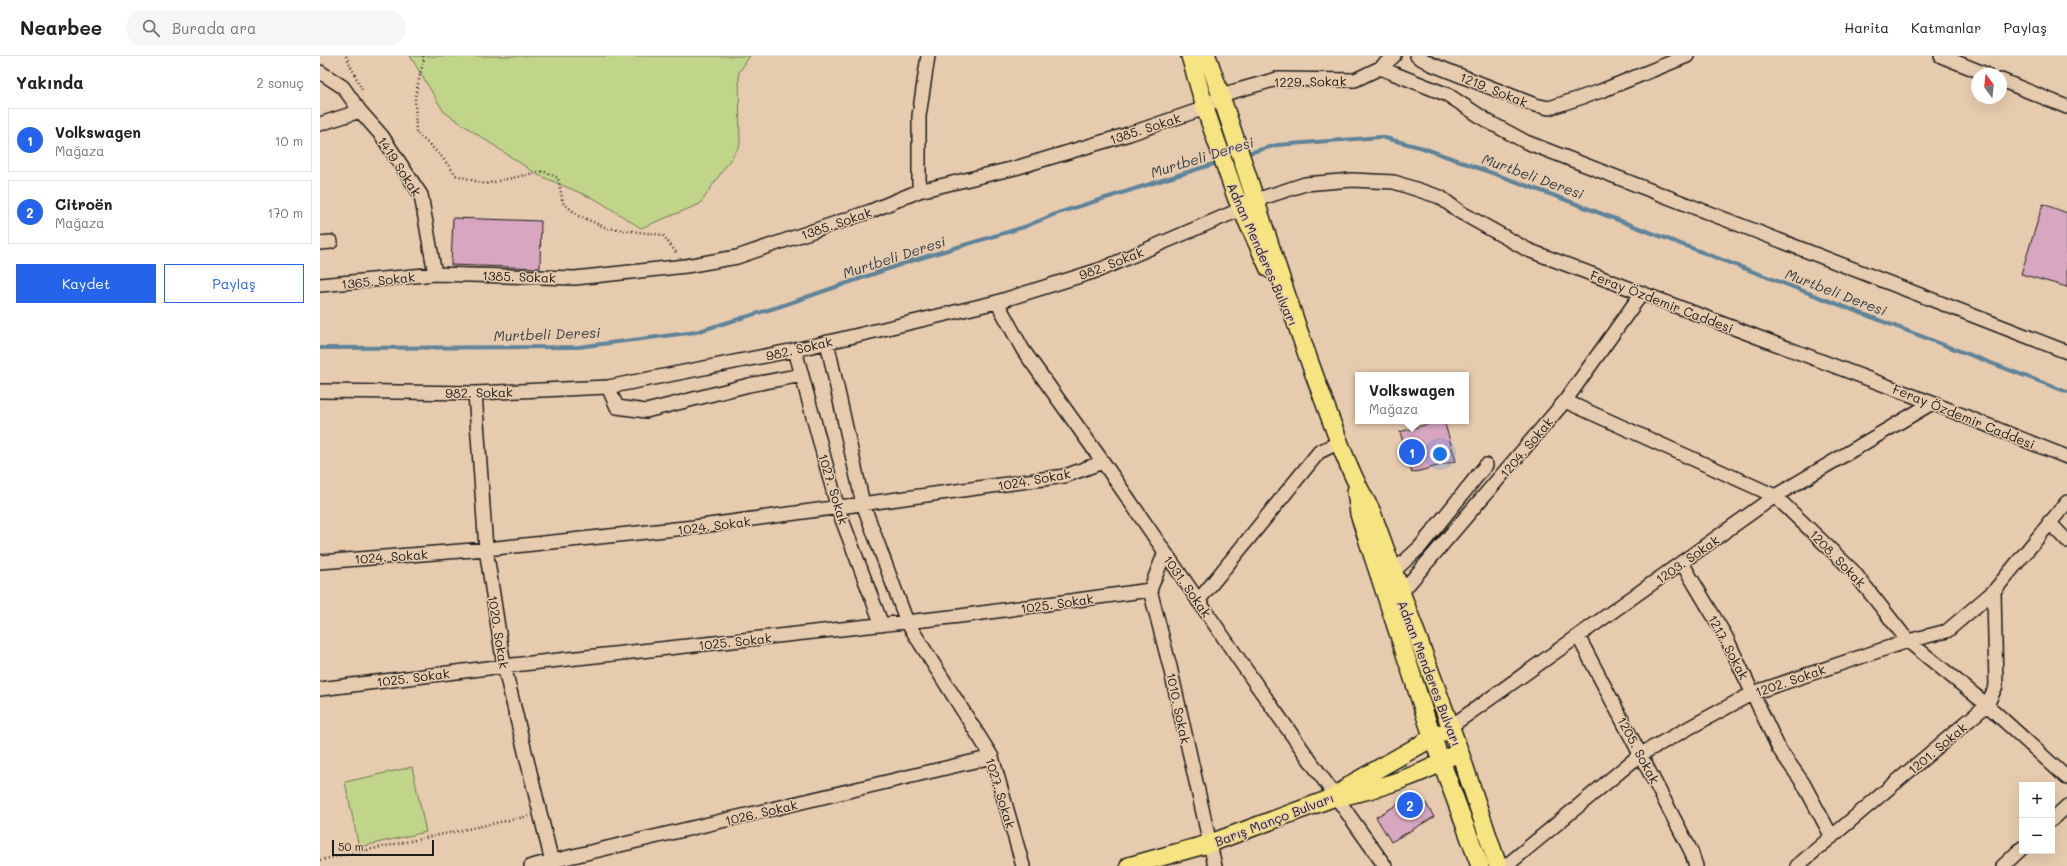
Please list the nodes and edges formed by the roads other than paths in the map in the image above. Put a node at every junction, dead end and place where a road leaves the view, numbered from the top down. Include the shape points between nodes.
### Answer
1 (928, 56) edge
2 (1190, 56) edge
3 (1207, 56) edge
4 (1394, 56) edge
5 (1417, 56) edge
6 (1687, 56) edge
7 (1941, 56) edge
8 (1380, 68) junction
9 (1971, 68) edge
10 (320, 72) edge
11 (2007, 82) edge
12 (1224, 101) junction
13 (2067, 107) edge
14 (360, 111) junction
15 (1206, 111) junction
16 (320, 124) edge
17 (919, 192) junction
18 (1254, 194) junction
19 (1239, 203) junction
20 (435, 274) junction
21 (320, 285) edge
22 (1642, 293) junction
23 (997, 302) junction
24 (1300, 337) junction
25 (827, 342) junction
26 (795, 350) junction
27 (2067, 352) edge
28 (802, 376) junction
29 (608, 387) junction
30 (320, 390) edge
31 (475, 393) junction
32 (1565, 400) junction
33 (1932, 403) junction
34 (1340, 442) junction
35 (2067, 457) edge
36 (1104, 462) junction
37 (1486, 465) dead end
38 (1355, 482) junction
39 (1775, 496) junction
40 (2067, 502) edge
41 (863, 504) junction
42 (838, 509) junction
43 (2048, 522) junction
44 (2067, 541) edge
45 (486, 549) junction
46 (1165, 552) junction
47 (320, 562) edge
48 (1682, 563) junction
49 (1393, 572) junction
50 (1150, 590) junction
51 (1994, 591) junction
52 (1400, 594) junction
53 (1198, 601) junction
54 (907, 622) junction
55 (882, 625) junction
56 (1578, 636) junction
57 (1908, 641) junction
58 (504, 666) junction
59 (320, 689) edge
60 (1753, 693) junction
61 (1987, 705) junction
62 (1450, 727) junction
63 (1433, 739) junction
64 (1459, 750) junction
65 (1641, 754) junction
66 (992, 757) junction
67 (1442, 763) junction
68 (2067, 778) edge
69 (1335, 797) junction
70 (2067, 806) edge
71 (2054, 818) edge
72 (1832, 837) junction
73 (1208, 844) junction
74 (2019, 851) edge
75 (552, 864) edge
76 (531, 866) edge
77 (1023, 866) edge
78 (1129, 866) edge
79 (1215, 866) edge
80 (1385, 866) edge
81 (1480, 866) edge
82 (1498, 866) edge
83 (1506, 866) edge
84 (1696, 866) edge
85 (1797, 866) edge
86 (2003, 866) edge

1 - 17 street via 919,116
2 - 15 main road, Adnan Menderes Bulvarı
3 - 12 main road, Adnan Menderes Bulvarı
4 - 8 street, 1229. Sokak
5 - 6 street, 1219. Sokak via 1535,106 1549,108 1601,91
7 - 9 street
8 - 12 street, 1229. Sokak via 1355,80 1277,79
8 - 27 street via 1448,95 1489,122 1533,145
10 - 14 street, 1419 Sokak via 343,87
11 - 13 street
12 - 15 street, 1385. Sokak
12 - 18 main road, Adnan Menderes Bulvarı
14 - 16 street
14 - 20 street, 1419 Sokak via 382,136 421,195
15 - 17 street, 1385. Sokak via 1031,164
15 - 19 main road, Adnan Menderes Bulvarı
17 - 20 street, 1385. Sokak via 871,211 737,256 686,266 575,278
18 - 19 street, 982. Sokak
18 - 22 street, Feray Özdemir Caddesi via 1305,184 1352,180 1394,182 1440,197 1460,212 1528,250
18 - 24 main road, Adnan Menderes Bulvarı
19 - 23 street, 982. Sokak via 1099,270
19 - 24 main road, Adnan Menderes Bulvarı
20 - 21 street, 1365. Sokak
22 - 32 street, 1204. Sokak
22 - 33 street, Feray Özdemir Caddesi
23 - 25 street, 982. Sokak
23 - 36 street, 1031. Sokak via 1023,350
24 - 34 main road, Adnan Menderes Bulvarı
25 - 26 street, 982. Sokak
25 - 41 street, 1027. Sokak
26 - 28 street, 1027. Sokak
26 - 29 street, 982. Sokak
28 - 29 street via 749,385 646,411 617,407
28 - 42 street, 1027. Sokak
29 - 31 street, 982. Sokak
30 - 31 street, 982. Sokak
31 - 45 street, 1020. Sokak
32 - 39 street, 1208. Sokak
32 - 52 street, 1204. Sokak
33 - 35 street, Feray Özdemir Caddesi
33 - 39 street, 1203. Sokak
34 - 38 main road, Adnan Menderes Bulvarı
34 - 53 street via 1319,452
36 - 41 street, 1024. Sokak via 1065,476
36 - 46 street, 1031. Sokak
37 - 49 street via 1420,546
38 - 49 main road, Adnan Menderes Bulvarı via 1371,510
38 - 63 main road, Adnan Menderes Bulvarı via 1359,514
39 - 48 street, 1203. Sokak
39 - 57 street, 1208. Sokak via 1853,571
40 - 43 street, 1202. Sokak
41 - 42 street, 1024. Sokak
41 - 54 street, 1027. Sokak
42 - 45 street, 1024. Sokak via 694,528
42 - 55 street, 1027. Sokak
43 - 44 street
43 - 51 street, 1202. Sokak
45 - 47 street, 1024. Sokak
45 - 58 street, 1020. Sokak
46 - 50 street
46 - 53 street, 1031. Sokak
48 - 56 street, 1203. Sokak
48 - 60 street, 1217. Sokak via 1726,637
49 - 52 main road, Adnan Menderes Bulvarı
50 - 54 street, 1025. Sokak
50 - 73 street, 1010. Sokak via 1170,667
51 - 57 street, 1202. Sokak via 1947,631
51 - 61 street, 1201. Sokak via 1996,686
52 - 62 main road, Adnan Menderes Bulvarı
53 - 69 street, 1031. Sokak
54 - 55 street, 1025. Sokak
54 - 66 street, 1027. Sokak
55 - 58 street, 1025. Sokak
56 - 62 street, 1203. Sokak
56 - 65 street, 1205. Sokak
57 - 60 street, 1202. Sokak
57 - 61 street, 1208. Sokak
58 - 59 street, 1025. Sokak
58 - 75 street, 1020. Sokak
60 - 65 street, 1202. Sokak
60 - 72 street, 1217. Sokak via 1779,749 1803,783
61 - 68 street, 1208. Sokak
61 - 72 street, 1201. Sokak
62 - 63 main road, Barış Manço Bulvarı
62 - 64 main road, Adnan Menderes Bulvarı
63 - 67 main road, Adnan Menderes Bulvarı
63 - 69 main road, Barış Manço Bulvarı via 1353,783
64 - 67 main road
64 - 82 main road, Adnan Menderes Bulvarı
65 - 83 street, 1202. Sokak
65 - 84 street, 1205. Sokak via 1691,851
66 - 75 street, 1026. Sokak
66 - 77 street, 1027. Sokak
67 - 69 main road via 1359,793
67 - 81 main road, Adnan Menderes Bulvarı
69 - 73 main road, Barış Manço Bulvarı
69 - 80 street, 1031. Sokak
70 - 71 street
72 - 85 street, 1201. Sokak
73 - 78 main road, Barış Manço Bulvarı
73 - 79 street, 1010. Sokak
74 - 86 street
75 - 76 street, 1026. Sokak

